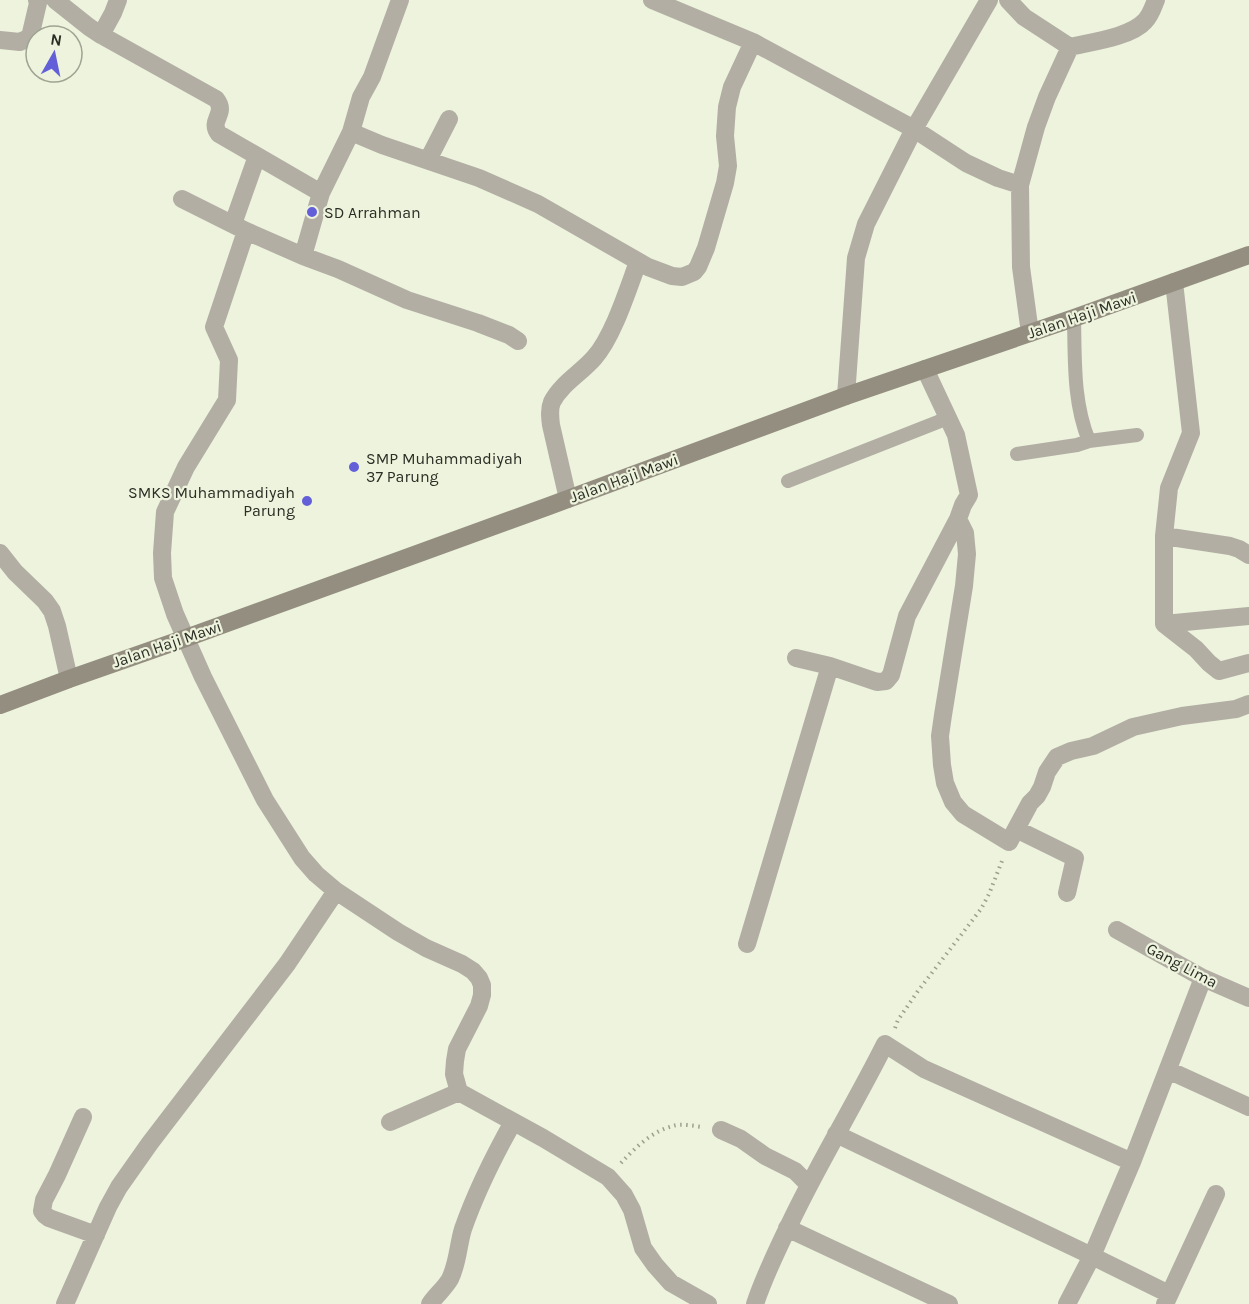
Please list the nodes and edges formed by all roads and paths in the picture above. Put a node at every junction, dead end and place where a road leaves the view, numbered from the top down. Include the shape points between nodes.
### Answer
1 (38, 0) edge
2 (55, 0) edge
3 (118, 0) edge
4 (400, 0) edge
5 (652, 0) edge
6 (988, 0) edge
7 (1008, 0) edge
8 (1156, 0) edge
9 (101, 35) junction
10 (0, 40) edge
11 (753, 42) junction
12 (1070, 48) junction
13 (449, 119) dead end
14 (914, 129) junction
15 (351, 132) junction
16 (257, 156) junction
17 (428, 160) junction
18 (1020, 185) junction
19 (321, 193) junction
20 (182, 199) dead end
21 (239, 228) junction
22 (1249, 255) edge
23 (303, 256) junction
24 (638, 262) junction
25 (1174, 282) junction
26 (1074, 318) junction
27 (1030, 333) junction
28 (518, 341) dead end
29 (925, 369) junction
30 (846, 396) junction
31 (948, 418) junction
32 (1137, 435) dead end
33 (1089, 441) junction
34 (1017, 454) dead end
35 (789, 481) dead end
36 (568, 499) junction
37 (958, 519) junction
38 (1164, 536) junction
39 (0, 553) edge
40 (1249, 555) edge
41 (1249, 616) edge
42 (1164, 624) junction
43 (186, 638) junction
44 (796, 658) dead end
45 (1249, 663) edge
46 (830, 666) junction
47 (69, 679) junction
48 (1249, 704) edge
49 (0, 705) edge
50 (1012, 835) junction
51 (336, 891) junction
52 (1067, 893) dead end
53 (1117, 930) dead end
54 (747, 944) dead end
55 (1203, 978) junction
56 (1249, 998) edge
57 (885, 1044) junction
58 (1168, 1070) junction
59 (459, 1092) junction
60 (1249, 1107) edge
61 (83, 1117) dead end
62 (390, 1122) dead end
63 (513, 1122) junction
64 (721, 1131) joint
65 (836, 1134) junction
66 (1132, 1162) junction
67 (608, 1177) junction
68 (809, 1185) junction
69 (1216, 1194) dead end
70 (787, 1228) junction
71 (96, 1234) junction
72 (1092, 1256) junction
73 (1167, 1299) edge
74 (65, 1304) edge
75 (430, 1304) edge
76 (708, 1304) edge
77 (755, 1304) edge
78 (949, 1304) edge
79 (1067, 1304) edge

1 - 10 street via 30,37 20,42
2 - 9 street
3 - 9 street
4 - 15 street via 372,77 358,103
5 - 11 street
6 - 14 street
7 - 12 street
8 - 12 street via 1145,21 1135,29
9 - 16 street via 216,99 220,105 216,131
11 - 14 street
11 - 24 street via 732,87 726,117 725,183 698,267 682,277
12 - 18 street via 1036,127
13 - 17 street
14 - 18 street via 966,163
14 - 30 street via 860,240
15 - 17 street
15 - 19 street
16 - 19 street
16 - 21 street
17 - 24 street via 538,204
18 - 27 street via 1021,267
19 - 23 street
20 - 21 street
21 - 23 street
21 - 43 street via 214,327 229,360 227,400 186,467 165,512 163,578
22 - 25 street, Jalan Haji Mawi
23 - 28 street
24 - 36 street via 602,348 552,403 551,425
25 - 26 street, Jalan Haji Mawi
25 - 38 street via 1191,433 1169,488
26 - 27 street, Jalan Haji Mawi
26 - 33 lane via 1075,379
27 - 29 street, Jalan Haji Mawi
29 - 30 street, Jalan Haji Mawi
29 - 31 street
30 - 36 street, Jalan Haji Mawi
31 - 35 lane
31 - 37 street via 956,435 969,495
32 - 33 lane
33 - 34 lane
36 - 43 street, Jalan Haji Mawi
37 - 46 street via 907,616 886,681 877,682
37 - 50 street via 965,532 967,554 940,736 945,783 963,814
38 - 40 street via 1230,546
38 - 42 street
39 - 47 street via 52,611
41 - 42 street
42 - 45 street via 1219,671
43 - 47 street, Jalan Haji Mawi
43 - 51 street via 264,800 302,858
44 - 46 street
46 - 54 street
47 - 49 street, Jalan Haji Mawi
48 - 50 street via 1236,710 1133,727 1057,757
50 - 52 street via 1075,858
50 - 57 path via 981,909 907,1006
51 - 59 street via 398,933 462,964 479,978 479,1006 455,1061
51 - 71 street via 287,964 150,1143 108,1207
53 - 55 street, Gang Lima
55 - 56 street, Gang Lima
55 - 58 street
57 - 65 street
57 - 66 street via 924,1069
58 - 60 street
58 - 66 street
59 - 62 street
59 - 63 street
61 - 71 street via 42,1211 49,1218
63 - 67 street
63 - 75 street via 462,1232 451,1278
64 - 67 path via 674,1125 633,1150
64 - 68 street via 795,1171
65 - 68 street
65 - 72 street
66 - 72 street
67 - 76 street via 633,1210 643,1248 655,1265 671,1283
68 - 70 street
69 - 73 street
70 - 77 street
70 - 78 street
71 - 74 street
72 - 73 street
72 - 79 street

